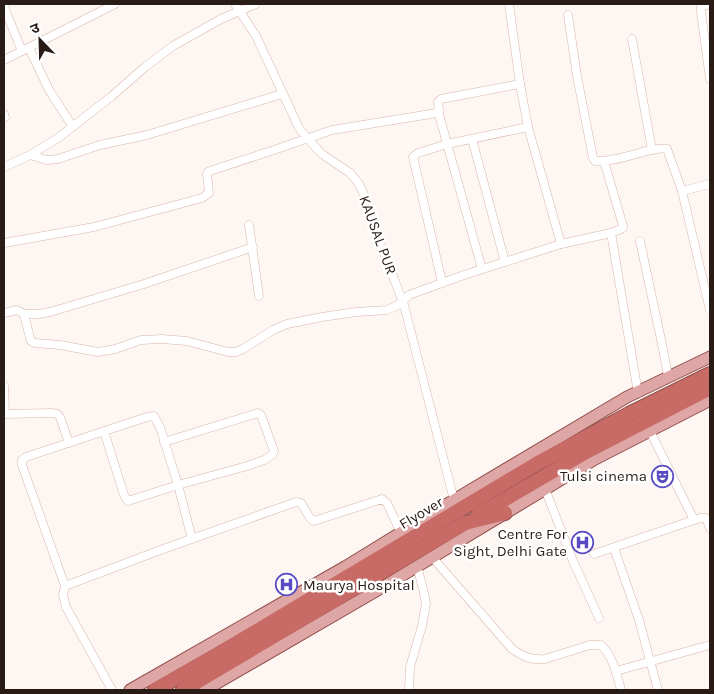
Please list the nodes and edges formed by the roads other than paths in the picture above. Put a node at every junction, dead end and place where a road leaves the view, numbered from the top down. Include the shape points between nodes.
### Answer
1 (4, 4) edge
2 (115, 4) edge
3 (256, 4) edge
4 (509, 4) edge
5 (709, 4) edge
6 (237, 7) edge
7 (568, 15) dead end
8 (632, 39) dead end
9 (25, 49) junction
10 (4, 60) edge
11 (710, 79) edge
12 (520, 84) junction
13 (282, 94) junction
14 (438, 111) junction
15 (73, 126) junction
16 (528, 126) junction
17 (307, 138) junction
18 (472, 139) junction
19 (447, 144) junction
20 (652, 150) junction
21 (30, 155) junction
22 (604, 161) junction
23 (4, 166) edge
24 (710, 184) edge
25 (682, 191) junction
26 (249, 225) dead end
27 (610, 233) junction
28 (640, 241) dead end
29 (4, 243) edge
30 (561, 244) junction
31 (252, 247) junction
32 (505, 262) junction
33 (482, 269) junction
34 (442, 282) junction
35 (259, 296) dead end
36 (402, 300) junction
37 (710, 310) edge
38 (4, 313) edge
39 (24, 314) junction
40 (710, 357) edge
41 (668, 376) junction
42 (709, 380) edge
43 (4, 386) edge
44 (638, 392) junction
45 (710, 400) edge
46 (4, 414) edge
47 (104, 431) junction
48 (650, 431) junction
49 (164, 442) junction
50 (68, 443) junction
51 (178, 484) junction
52 (545, 489) junction
53 (454, 500) junction
54 (505, 513) junction
55 (694, 520) junction
56 (465, 523) junction
57 (710, 528) edge
58 (401, 533) junction
59 (192, 539) junction
60 (614, 548) junction
61 (594, 554) dead end
62 (432, 557) junction
63 (416, 566) junction
64 (65, 586) junction
65 (599, 618) dead end
66 (710, 645) edge
67 (651, 661) junction
68 (616, 671) junction
69 (112, 690) edge
70 (130, 690) edge
71 (155, 690) edge
72 (183, 690) edge
73 (206, 690) edge
74 (410, 690) edge
75 (622, 690) edge
76 (658, 690) edge

1 - 9 street
2 - 9 street
3 - 6 street
4 - 12 street
5 - 11 street via 701,7 700,12
6 - 13 street, KAUSAL PUR via 256,36
6 - 15 street via 173,46
7 - 22 street via 593,158
8 - 20 street
9 - 10 street
9 - 15 street
12 - 14 street via 441,99
12 - 16 street
13 - 17 street, KAUSAL PUR
13 - 21 street via 58,159 47,160
14 - 17 street via 337,129
14 - 19 street
15 - 21 street
16 - 18 street
16 - 30 street
17 - 29 street via 210,171 207,174 210,192 202,198 94,227
17 - 36 street, KAUSAL PUR via 359,184
18 - 19 street
18 - 32 street
19 - 33 street
19 - 34 street via 418,152 413,159
20 - 22 street
20 - 25 street via 667,149
21 - 23 street
22 - 27 street via 623,227
24 - 25 street
25 - 37 street
26 - 31 street
27 - 30 street
27 - 44 street
28 - 41 street
30 - 32 street
31 - 35 street
31 - 39 street via 44,314
32 - 33 street
33 - 34 street
34 - 36 street
36 - 39 street via 387,310 287,324 240,351 232,352 162,339 141,340 104,352 35,343 30,338
36 - 53 street, KAUSAL PUR
38 - 39 street via 17,310
40 - 41 main road
41 - 44 main road
42 - 56 highway, Flyover
42 - 71 highway, Flyover via 629,414 538,462
43 - 46 street
44 - 53 main road
45 - 48 main road
46 - 50 street via 57,414
47 - 49 street via 152,416 156,418
47 - 50 street
47 - 51 street via 127,500
48 - 52 main road
48 - 55 street
49 - 51 street
49 - 51 street via 258,413 262,415 274,449 272,455 259,462
50 - 64 street via 22,460
51 - 59 street
52 - 54 main road
52 - 65 street
53 - 58 main road
54 - 56 highway
54 - 62 main road
55 - 57 street via 706,518
55 - 60 street
56 - 72 highway, Flyover
58 - 59 street via 382,499 314,521 302,504 296,502
58 - 70 main road
59 - 64 street
60 - 61 street
60 - 67 street
62 - 63 main road
62 - 68 street via 519,654 526,658 545,659 597,644 608,652
63 - 73 main road
63 - 74 street via 426,603 410,667
64 - 69 street via 66,607
66 - 67 street
67 - 68 street
67 - 76 street
68 - 75 street

